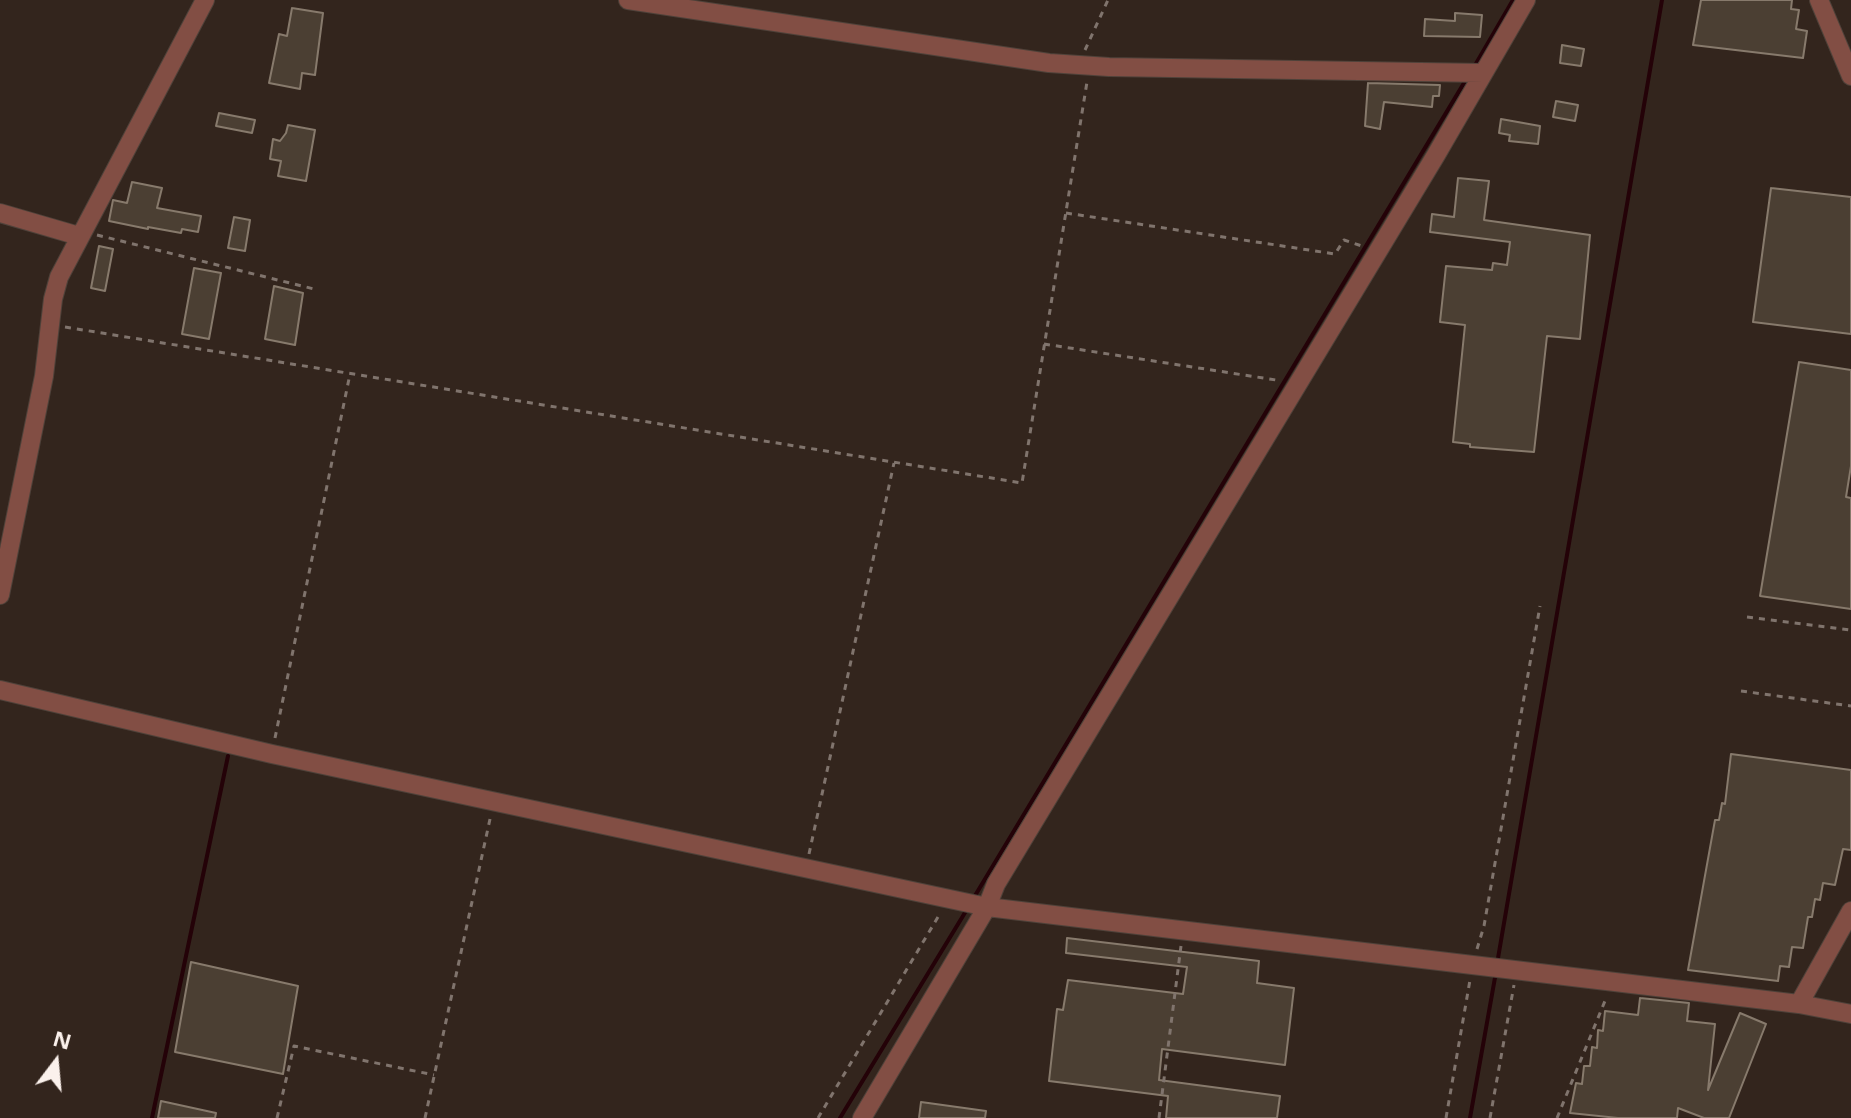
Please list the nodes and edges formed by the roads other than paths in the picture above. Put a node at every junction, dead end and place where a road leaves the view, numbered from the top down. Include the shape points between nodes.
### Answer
1 (205, 0) edge
2 (628, 0) edge
3 (1526, 0) edge
4 (1819, 0) edge
5 (1847, 53) edge
6 (1474, 72) junction
7 (1851, 76) edge
8 (0, 213) edge
9 (81, 234) junction
10 (0, 595) edge
11 (0, 690) edge
12 (987, 907) junction
13 (1851, 911) edge
14 (1799, 1004) junction
15 (1851, 1014) edge
16 (862, 1118) edge

1 - 9 street
2 - 6 street via 1084,65
3 - 6 street
4 - 5 street
5 - 7 street
6 - 12 street via 1436,155 1004,870
8 - 9 street
9 - 10 street via 59,277
11 - 12 street via 272,754
12 - 14 street
12 - 16 street
13 - 14 street
14 - 15 street

